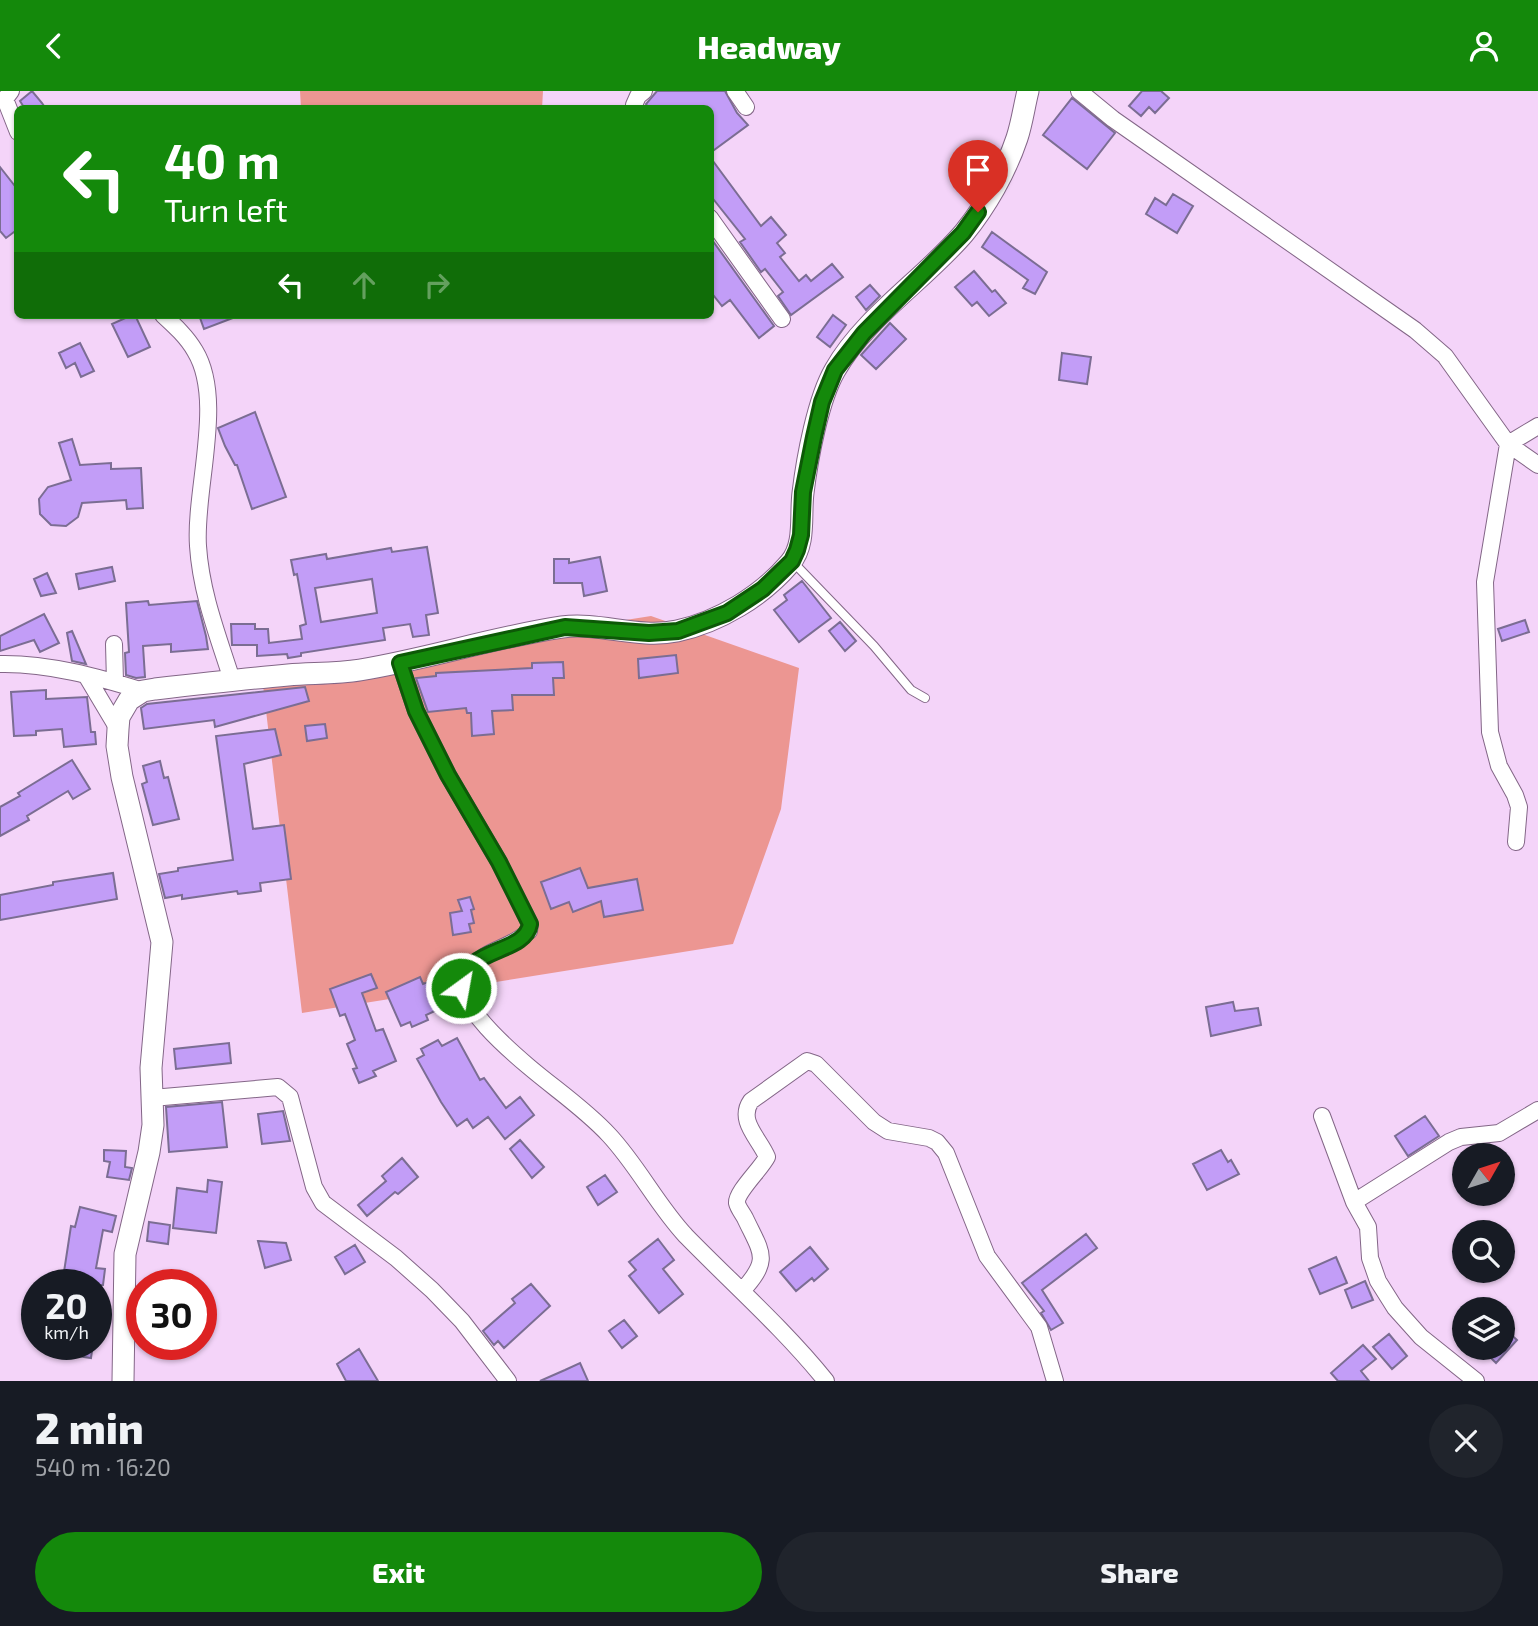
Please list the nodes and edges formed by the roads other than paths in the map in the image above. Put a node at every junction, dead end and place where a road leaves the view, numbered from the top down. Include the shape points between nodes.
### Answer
1 (644, 91) edge
2 (735, 91) edge
3 (1028, 91) edge
4 (1079, 91) edge
5 (5, 94) edge
6 (634, 105) edge
7 (746, 107) dead end
8 (14, 120) edge
9 (714, 224) edge
10 (168, 319) edge
11 (782, 319) dead end
12 (1538, 426) edge
13 (1508, 445) junction
14 (1538, 465) edge
15 (792, 561) junction
16 (114, 644) dead end
17 (0, 663) edge
18 (400, 663) junction
19 (87, 677) junction
20 (232, 680) junction
21 (115, 683) junction
22 (143, 691) junction
23 (925, 698) dead end
24 (118, 729) junction
25 (1516, 842) dead end
26 (152, 1098) junction
27 (1538, 1110) edge
28 (1322, 1116) dead end
29 (1354, 1202) junction
30 (742, 1291) junction
31 (122, 1381) edge
32 (508, 1381) edge
33 (826, 1381) edge
34 (1055, 1381) edge
35 (1476, 1381) edge

1 - 6 street
2 - 7 street
3 - 15 main road via 1017,139 986,202 963,233 864,333 835,370 819,414 803,492 801,535
4 - 13 street via 1415,330 1445,356
5 - 8 street
9 - 11 street
10 - 20 street via 195,350 208,397 197,544 204,594
12 - 13 street
13 - 14 street
13 - 25 street via 1485,582 1490,732 1499,766 1519,807
15 - 18 main road via 763,589 727,613 678,631 565,627
15 - 23 lane via 911,690
16 - 21 street
17 - 19 street via 48,667
18 - 20 main road via 356,671
18 - 30 street via 416,711 530,924 524,936 472,965 462,980 464,995 497,1040 611,1136 684,1234
19 - 21 street
19 - 24 street
20 - 22 main road
21 - 22 street
22 - 24 main road via 129,700
24 - 26 main road via 122,777 162,942
26 - 31 main road via 149,1152 125,1254
26 - 32 street via 278,1087 286,1093 314,1188 323,1203 432,1290
27 - 29 street via 1499,1133 1450,1142
28 - 29 street
29 - 35 street via 1368,1227 1370,1258 1378,1282 1395,1308 1421,1337
30 - 33 street
30 - 34 street via 757,1273 761,1251 737,1203 767,1157 745,1116 746,1108 807,1061 816,1064 874,1122 888,1131 929,1137 946,1153 987,1255 1039,1327

